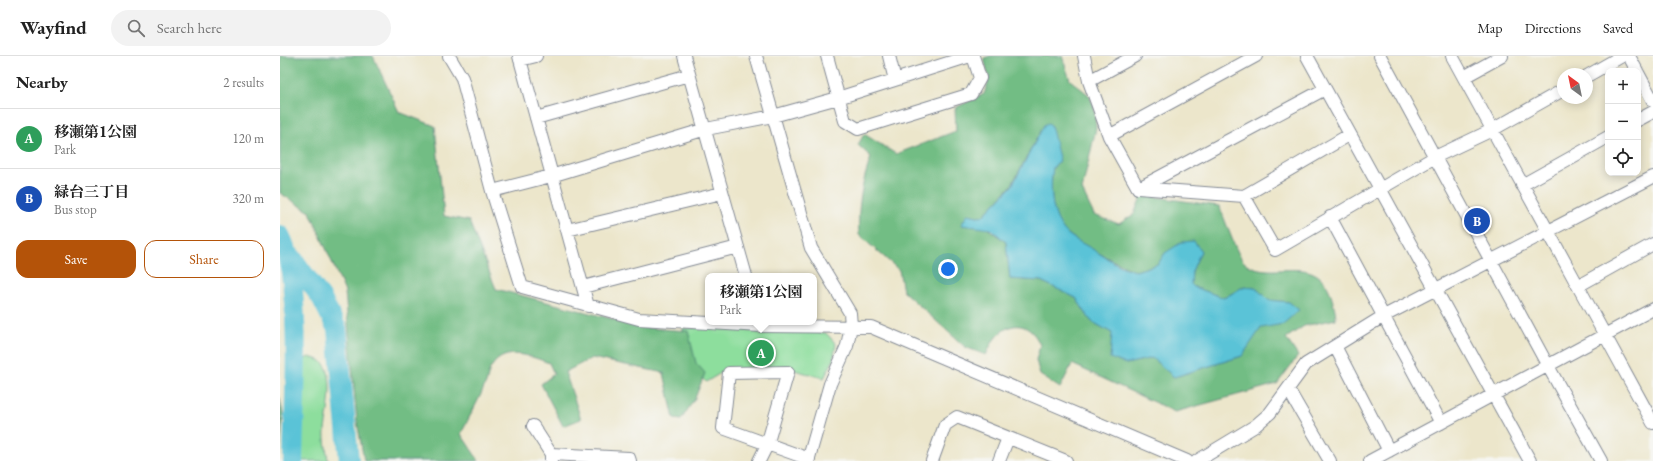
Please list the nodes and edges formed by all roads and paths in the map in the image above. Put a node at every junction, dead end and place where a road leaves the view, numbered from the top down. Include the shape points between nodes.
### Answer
1 (448, 56) edge
2 (536, 56) edge
3 (684, 56) edge
4 (756, 56) edge
5 (828, 56) edge
6 (889, 56) edge
7 (972, 56) edge
8 (1084, 56) edge
9 (1135, 56) edge
10 (1256, 56) edge
11 (1307, 56) edge
12 (1380, 56) edge
13 (1452, 56) edge
14 (1502, 56) edge
15 (1622, 56) edge
16 (1629, 56) edge
17 (519, 58) edge
18 (1635, 68) edge
19 (1593, 73) edge
20 (689, 75) junction
21 (1464, 77) junction
22 (1641, 79) edge
23 (895, 80) junction
24 (1089, 80) junction
25 (1325, 89) junction
26 (1557, 93) edge
27 (838, 98) junction
28 (1653, 101) edge
29 (1653, 112) edge
30 (772, 116) junction
31 (536, 118) junction
32 (1641, 118) edge
33 (706, 129) junction
34 (1492, 130) junction
35 (1349, 135) junction
36 (1109, 136) junction
37 (1605, 139) edge
38 (1434, 157) junction
39 (551, 176) junction
40 (1653, 177) edge
41 (1522, 185) junction
42 (1138, 188) junction
43 (1380, 189) junction
44 (492, 191) junction
45 (722, 193) junction
46 (1244, 196) junction
47 (1330, 217) junction
48 (567, 230) junction
49 (1548, 232) junction
50 (1653, 244) edge
51 (738, 247) junction
52 (1492, 262) junction
53 (745, 273) edge
54 (583, 286) junction
55 (1578, 286) junction
56 (1437, 290) junction
57 (588, 306) junction
58 (1653, 309) edge
59 (1382, 318) junction
60 (705, 322) edge
61 (806, 325) edge
62 (851, 326) junction
63 (1604, 335) junction
64 (1334, 346) junction
65 (1548, 366) junction
66 (1288, 389) junction
67 (1492, 395) junction
68 (1440, 423) junction
69 (1653, 424) edge
70 (533, 426) dead end
71 (1008, 438) junction
72 (767, 445) junction
73 (1389, 451) junction
74 (551, 457) edge
75 (808, 460) edge
76 (630, 461) edge
77 (759, 461) edge
78 (932, 461) edge
79 (999, 461) edge
80 (1065, 461) edge
81 (1187, 461) edge
82 (1198, 461) edge
83 (1330, 461) edge
84 (1370, 461) edge
85 (1530, 461) edge
86 (1601, 461) edge

1 - 44 street via 462,78
2 - 17 street
3 - 20 street
4 - 30 street
5 - 27 street
6 - 23 street
7 - 23 street
7 - 27 street via 980,78 971,94 858,129 845,121
8 - 24 street
9 - 24 street
10 - 36 street
11 - 25 street
12 - 38 street
13 - 21 street
14 - 21 street
15 - 19 street
16 - 18 street
17 - 31 street
20 - 31 street
20 - 33 street
21 - 34 street
22 - 28 street
23 - 27 street
24 - 36 street
25 - 35 street
25 - 42 street
26 - 34 street
27 - 30 street
29 - 32 street
30 - 33 street
30 - 62 street via 811,248 850,314
31 - 39 street
33 - 39 street
33 - 45 street
34 - 38 street
34 - 41 street
35 - 43 street
35 - 46 street
36 - 42 street
37 - 41 street
38 - 43 street
38 - 52 street
39 - 44 street
39 - 48 street
40 - 49 street
41 - 49 street
42 - 46 street
43 - 47 street
43 - 56 street
44 - 57 street via 522,287
45 - 48 street
45 - 51 street
46 - 47 street via 1275,250
47 - 59 street
48 - 54 street
49 - 52 street
49 - 55 street
50 - 55 street
51 - 53 street
51 - 54 street
52 - 56 street
52 - 65 street
54 - 57 street
55 - 63 street
56 - 59 street
56 - 67 street
57 - 60 street via 639,319
58 - 63 street
59 - 64 street
59 - 68 street
61 - 62 street
62 - 75 street via 847,346 830,384
62 - 81 street via 871,327
63 - 65 street
63 - 69 street
64 - 66 street via 1306,364
64 - 73 street
65 - 67 street
65 - 86 street
66 - 82 street via 1270,413 1254,426
66 - 83 street
67 - 68 street
67 - 85 street
68 - 73 street
70 - 74 street
71 - 78 street via 957,417 946,425
71 - 79 street
71 - 80 street
72 - 72 street via 788,372 729,373 723,428
72 - 75 street
72 - 77 street
73 - 84 street
74 - 76 street via 630,458

